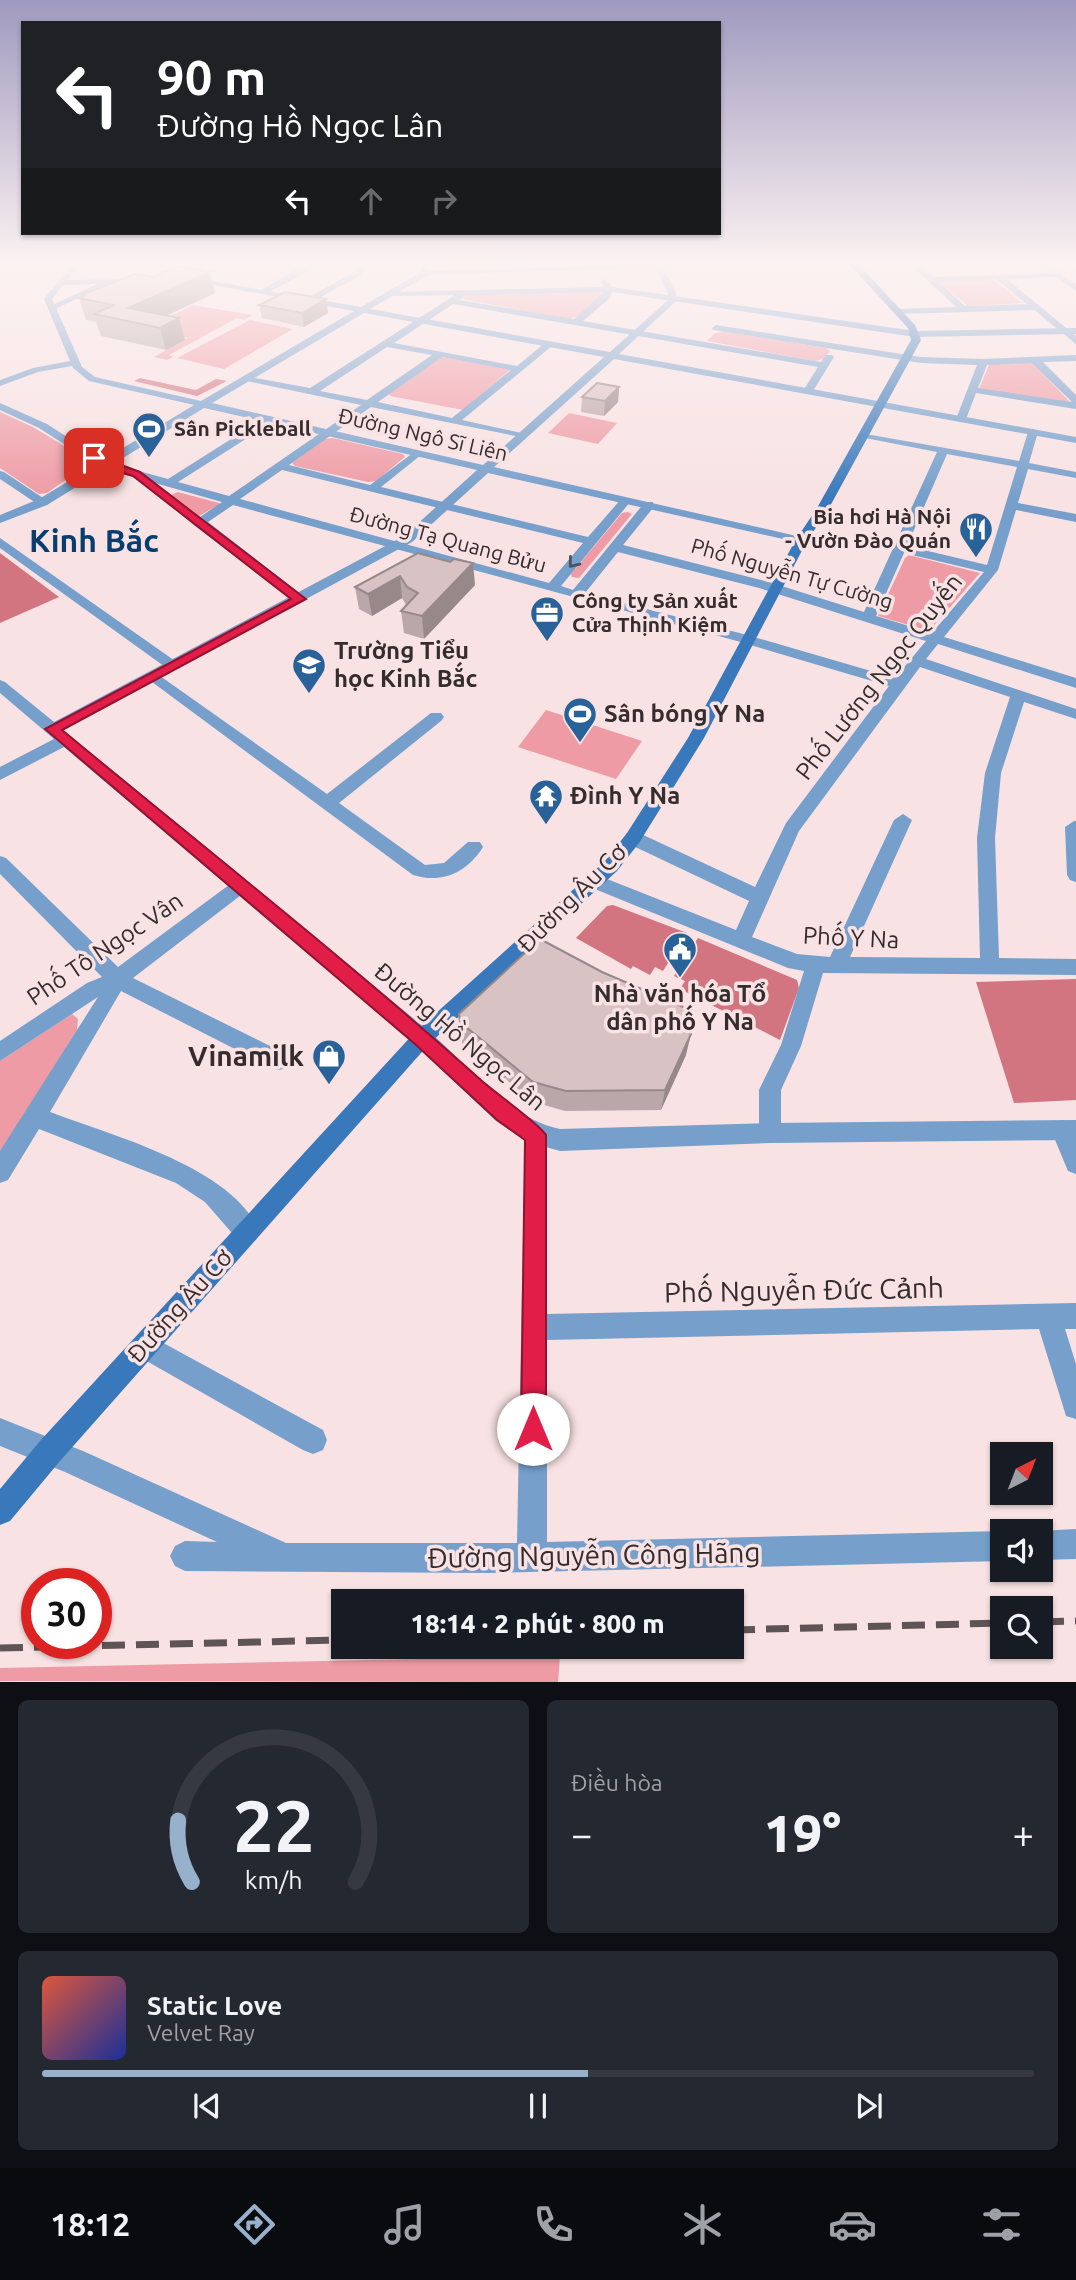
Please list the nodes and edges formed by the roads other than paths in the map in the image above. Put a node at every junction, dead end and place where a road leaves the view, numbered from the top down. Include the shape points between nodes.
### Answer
1 (66, 340) edge
2 (309, 340) edge
3 (392, 340) edge
4 (530, 340) edge
5 (628, 340) edge
6 (677, 340) edge
7 (705, 340) edge
8 (807, 340) edge
9 (916, 340) edge
10 (387, 344) junction
11 (549, 344) junction
12 (701, 345) junction
13 (835, 348) junction
14 (440, 354) junction
15 (612, 356) junction
16 (1076, 358) edge
17 (907, 359) junction
18 (1034, 359) junction
19 (983, 362) junction
20 (75, 363) junction
21 (824, 365) junction
22 (518, 369) junction
23 (247, 377) junction
24 (0, 383) edge
25 (974, 390) junction
26 (313, 391) junction
27 (807, 391) junction
28 (204, 404) junction
29 (370, 404) junction
30 (881, 404) junction
31 (1076, 404) edge
32 (0, 406) edge
33 (270, 419) junction
34 (961, 419) junction
35 (454, 422) junction
36 (1033, 432) junction
37 (328, 433) junction
38 (864, 435) junction
39 (522, 436) junction
40 (1076, 440) edge
41 (943, 450) junction
42 (417, 453) junction
43 (102, 464) junction
44 (1023, 465) junction
45 (282, 467) junction
46 (487, 469) junction
47 (0, 474) edge
48 (137, 474) junction
49 (1076, 475) edge
50 (169, 483) junction
51 (374, 487) junction
52 (626, 500) junction
53 (233, 501) junction
54 (43, 502) junction
55 (447, 505) junction
56 (649, 505) junction
57 (1012, 506) junction
58 (1076, 518) edge
59 (0, 519) edge
60 (199, 523) junction
61 (590, 541) junction
62 (801, 541) junction
63 (0, 542) edge
64 (396, 547) junction
65 (615, 547) junction
66 (899, 548) junction
67 (992, 570) junction
68 (552, 588) junction
69 (775, 590) junction
70 (576, 594) junction
71 (300, 599) junction
72 (869, 617) junction
73 (936, 637) junction
74 (750, 641) junction
75 (918, 661) junction
76 (173, 666) junction
77 (153, 676) junction
78 (1076, 683) edge
79 (898, 684) junction
80 (0, 685) edge
81 (1018, 697) junction
82 (1076, 715) edge
83 (436, 717) dead end
84 (58, 735) junction
85 (0, 774) edge
86 (327, 803) junction
87 (903, 820) dead end
88 (1074, 827) edge
89 (633, 838) junction
90 (474, 847) dead end
91 (0, 863) edge
92 (1076, 875) edge
93 (596, 881) junction
94 (239, 887) junction
95 (760, 898) junction
96 (741, 942) junction
97 (827, 965) junction
98 (990, 967) junction
99 (1076, 967) edge
100 (117, 979) junction
101 (422, 1038) junction
102 (0, 1052) edge
103 (279, 1061) dead end
104 (33, 1116) junction
105 (1069, 1130) edge
106 (770, 1133) junction
107 (536, 1135) junction
108 (1076, 1163) edge
109 (0, 1172) edge
110 (247, 1231) junction
111 (1048, 1316) junction
112 (1076, 1316) edge
113 (534, 1326) junction
114 (145, 1346) junction
115 (1076, 1406) edge
116 (0, 1432) edge
117 (313, 1440) dead end
118 (50, 1451) junction
119 (0, 1497) edge
120 (0, 1511) edge
121 (1076, 1544) edge
122 (1053, 1545) edge
123 (990, 1546) edge
124 (185, 1556) dead end
125 (532, 1557) junction
126 (287, 1559) junction

1 - 20 street
2 - 23 street
3 - 10 street
4 - 11 street
5 - 15 street
6 - 12 street
7 - 12 street
8 - 13 street
9 - 17 main road, Đường Âu Cơ
10 - 14 street
10 - 26 street
11 - 15 street
11 - 22 street
12 - 21 street
13 - 17 street
13 - 21 street
14 - 22 street
14 - 29 street
15 - 27 street
15 - 39 street
16 - 18 street
17 - 19 street
17 - 30 main road, Đường Âu Cơ
18 - 19 street
18 - 31 street
19 - 25 street
20 - 24 street
20 - 28 street, Đường Ngô Sĩ Liên via 92,379
21 - 27 street
22 - 35 street
23 - 26 street
23 - 28 street
25 - 31 street
25 - 34 street
26 - 29 street
27 - 30 street
28 - 33 street, Đường Ngô Sĩ Liên
28 - 43 street
29 - 35 street
29 - 37 street
30 - 34 street
30 - 38 main road, Đường Âu Cơ
32 - 43 street, Đường Tạ Quang Bửu via 43,426
33 - 37 street, Đường Ngô Sĩ Liên
33 - 50 street
34 - 36 street
35 - 39 street
36 - 40 street
36 - 44 street, Phố Lương Ngọc Quyến
37 - 42 street, Đường Ngô Sĩ Liên
37 - 45 street
38 - 41 street
38 - 62 main road, Đường Âu Cơ
39 - 46 street
41 - 44 street
41 - 66 street
42 - 46 street, Đường Ngô Sĩ Liên
42 - 51 street
43 - 48 street, Đường Tạ Quang Bửu
43 - 54 street
44 - 49 street
44 - 57 street, Phố Lương Ngọc Quyến
45 - 51 street
45 - 53 street
46 - 52 street, Đường Ngô Sĩ Liên
46 - 55 street
47 - 54 street
48 - 50 street, Đường Tạ Quang Bửu
48 - 60 street
50 - 53 street, Đường Tạ Quang Bửu
51 - 55 street
52 - 56 street, Đường Ngô Sĩ Liên
52 - 61 street
53 - 60 street
53 - 64 street, Đường Tạ Quang Bửu
54 - 59 street
55 - 61 street
55 - 64 street
56 - 62 street, Đường Ngô Sĩ Liên
56 - 65 street
57 - 58 street
57 - 67 street, Phố Lương Ngọc Quyến
60 - 71 street
61 -> 68 street
62 - 69 main road, Đường Âu Cơ
63 - 76 street
64 - 68 street, Đường Tạ Quang Bửu
64 - 71 street
65 - 69 street, Phố Nguyễn Tự Cường
65 - 70 street
66 - 67 street
66 - 72 street
67 - 73 street, Phố Lương Ngọc Quyến
68 - 70 street, Đường Tạ Quang Bửu
69 - 72 street, Phố Nguyễn Tự Cường
69 - 74 main road, Đường Âu Cơ
70 - 74 street, Đường Tạ Quang Bửu
71 - 76 street
72 - 73 street, Phố Nguyễn Tự Cường
73 - 75 street, Phố Lương Ngọc Quyến
73 - 78 street, Phố Nguyễn Tự Cường
74 - 79 street, Đường Tạ Quang Bửu
74 - 89 main road, Đường Âu Cơ
75 - 79 street, Phố Lương Ngọc Quyến
75 - 81 street
76 - 77 street
77 - 84 street
77 - 86 street
79 - 95 street, Phố Lương Ngọc Quyến via 792,827
80 - 84 street, Đường Hồ Ngọc Lân
81 - 82 street
81 - 98 street via 993,773 986,838
83 - 86 street
84 - 85 street
84 - 94 street, Đường Hồ Ngọc Lân
86 - 90 street via 425,873 445,872
87 - 97 street
88 - 92 street
89 - 93 main road, Đường Âu Cơ
89 - 95 street
91 - 100 street
93 - 96 street, Phố Y Na
93 - 101 main road, Đường Âu Cơ
94 - 100 street, Phố Tô Ngọc Vân
94 - 101 street, Đường Hồ Ngọc Lân
95 - 96 street, Phố Lương Ngọc Quyến
96 - 97 street, Phố Y Na via 795,962
97 - 98 street, Phố Y Na
97 - 106 street via 770,1090
98 - 99 street, Phố Y Na
100 - 102 street, Phố Tô Ngọc Vân via 94,989
100 - 103 street
100 - 104 street
101 - 107 street, Đường Hồ Ngọc Lân via 505,1114
101 - 110 main road, Đường Âu Cơ
104 - 109 street
104 - 110 street via 184,1174 214,1194
105 - 106 street, Đường Hồ Ngọc Lân
105 - 108 street
106 - 107 street, Đường Hồ Ngọc Lân via 560,1140
107 - 113 street
110 - 114 main road, Đường Âu Cơ
111 - 112 street, Phố Nguyễn Đức Cảnh
111 - 113 street, Phố Nguyễn Đức Cảnh
111 - 115 street
113 - 125 street
114 - 117 street
114 - 118 main road, Đường Âu Cơ
116 - 118 street
118 - 119 main road, Đường Âu Cơ
118 - 120 main road, Đường Âu Cơ
118 - 126 street
121 - 122 street
123 - 125 street, Đường Nguyễn Công Hãng
124 - 126 street, Đường Nguyễn Công Hãng
125 - 126 street, Đường Nguyễn Công Hãng

